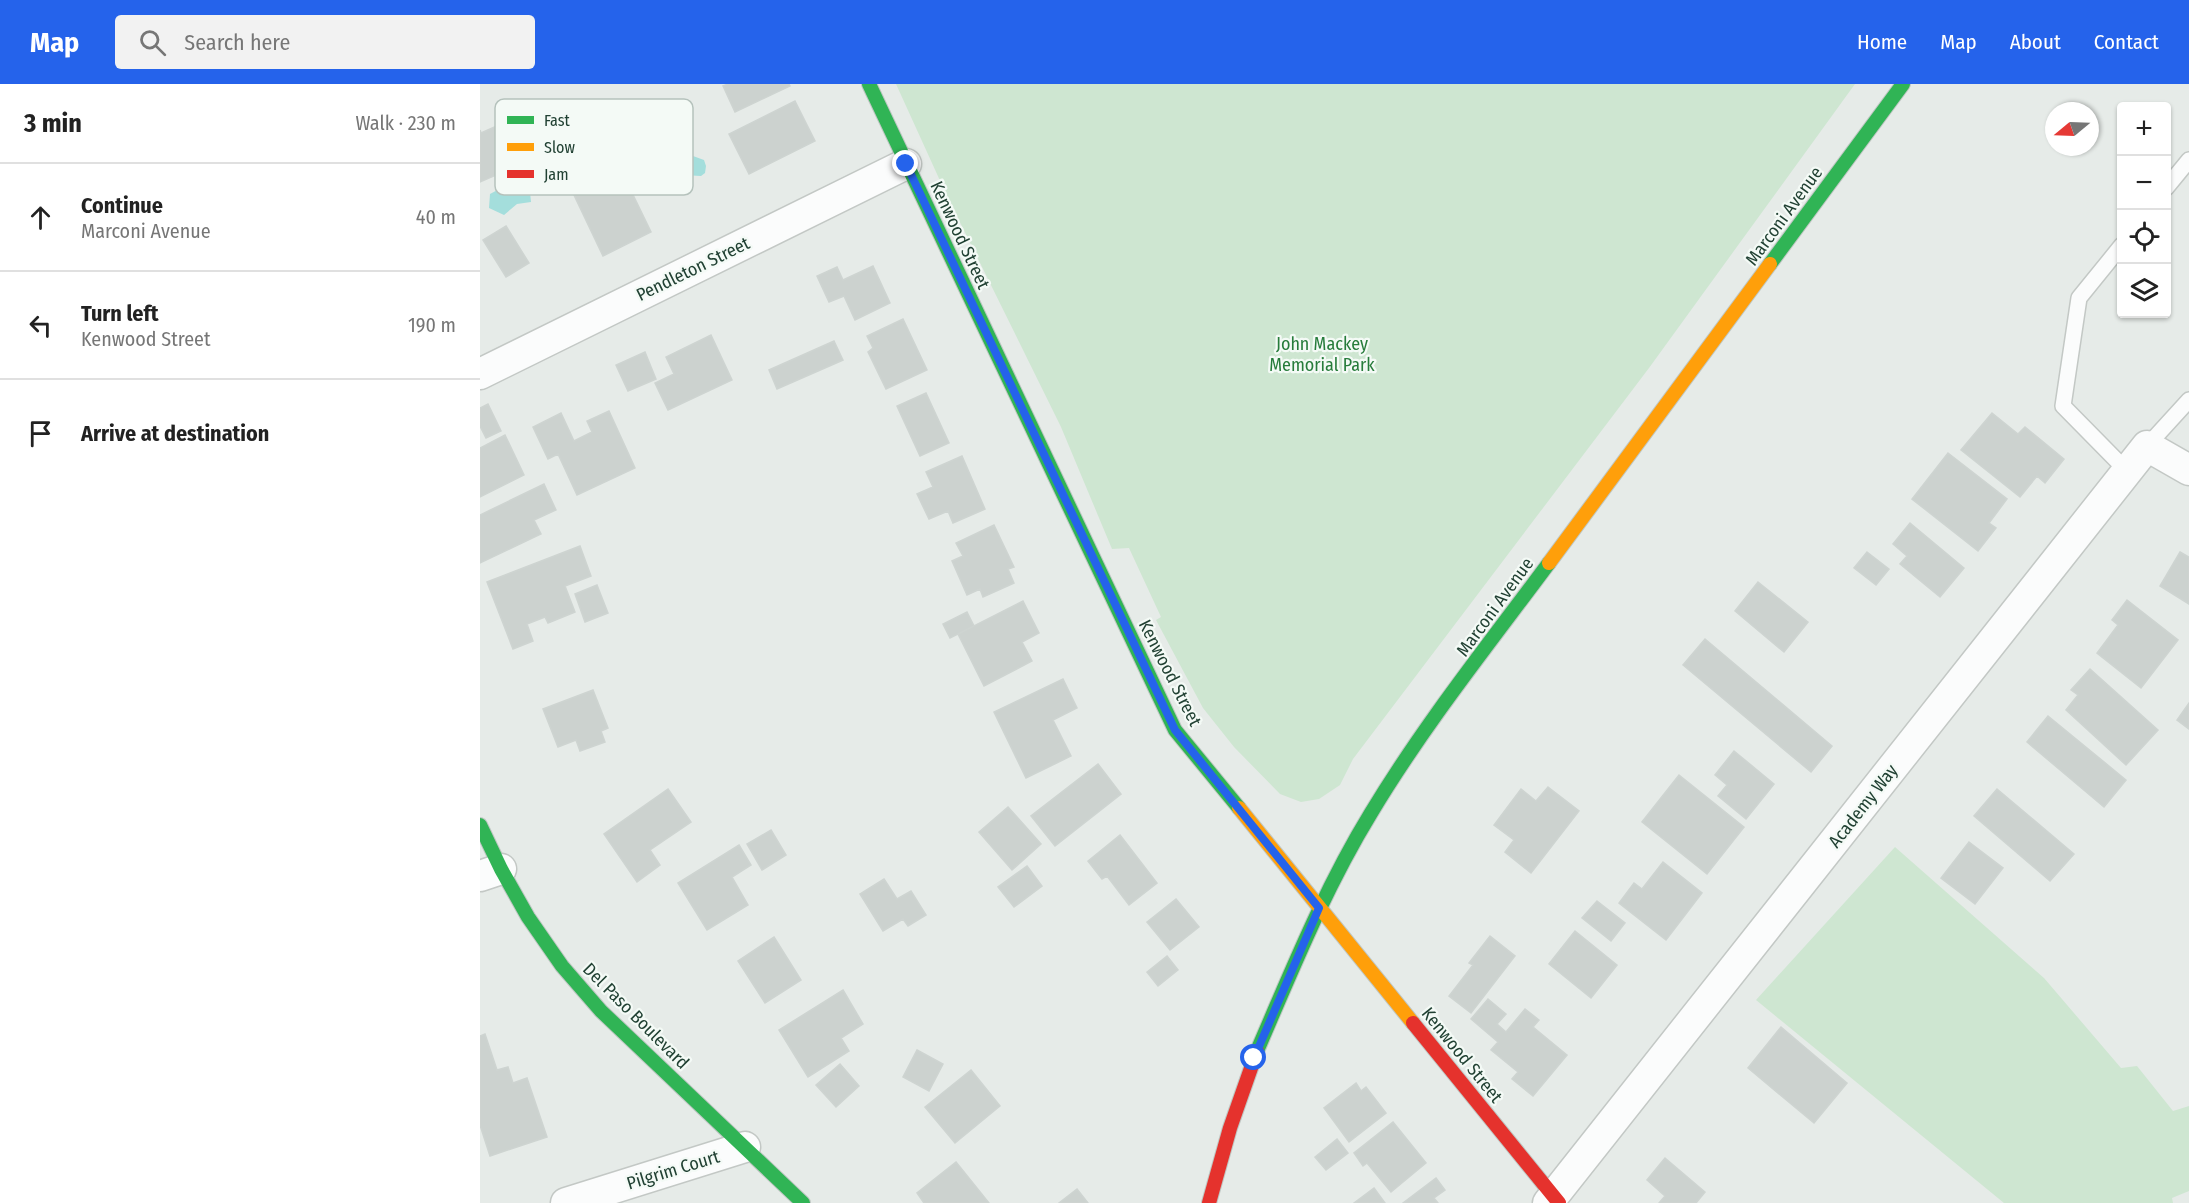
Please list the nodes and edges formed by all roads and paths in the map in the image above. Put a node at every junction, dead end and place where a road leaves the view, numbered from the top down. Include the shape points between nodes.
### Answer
1 (869, 84) edge
2 (1903, 84) edge
3 (2189, 160) edge
4 (906, 164) junction
5 (2171, 182) edge
6 (2117, 250) edge
7 (480, 374) edge
8 (2189, 400) edge
9 (2147, 446) junction
10 (2189, 470) edge
11 (2127, 471) junction
12 (480, 825) edge
13 (490, 873) edge
14 (1319, 908) junction
15 (745, 1147) junction
16 (1553, 1201) edge
17 (801, 1202) edge
18 (567, 1203) edge
19 (1209, 1203) edge

1 - 4 street, Kenwood Street
2 - 14 street, Marconi Avenue via 1425,731 1371,813
3 - 5 lane
4 - 7 street, Pendleton Street
4 - 14 street, Kenwood Street via 1175,730
6 - 11 lane via 2079,298 2063,406
8 - 9 lane
9 - 10 street
9 - 11 street, Academy Way
11 - 16 street, Academy Way
12 - 13 street, Del Paso Boulevard
13 - 15 street, Del Paso Boulevard via 594,1002
14 - 16 street, Kenwood Street
14 - 19 street, Marconi Avenue via 1254,1058
15 - 17 street, Del Paso Boulevard
15 - 18 street, Pilgrim Court

